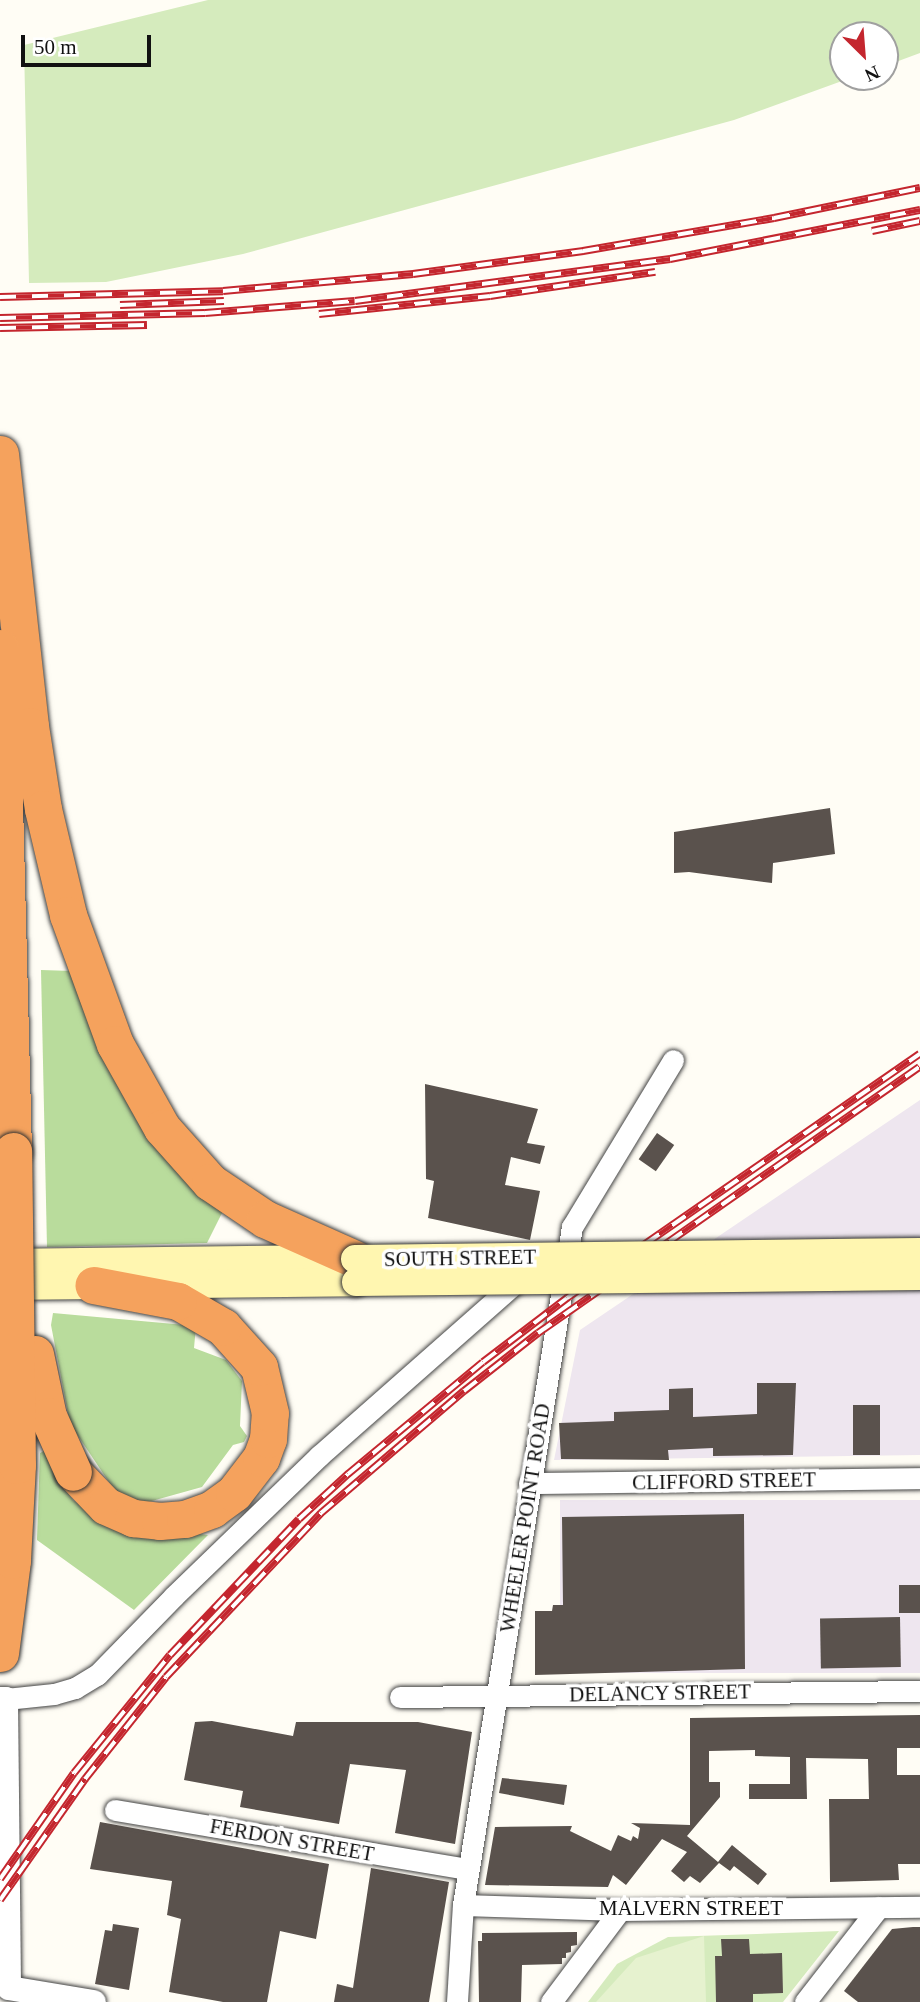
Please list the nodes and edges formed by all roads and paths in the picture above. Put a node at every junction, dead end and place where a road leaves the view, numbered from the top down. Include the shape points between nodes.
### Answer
1 (0, 454) edge
2 (0, 647) edge
3 (673, 1060) dead end
4 (13, 1151) junction
5 (572, 1227) junction
6 (920, 1252) edge
7 (0, 1263) edge
8 (355, 1270) junction
9 (920, 1276) edge
10 (93, 1285) junction
11 (0, 1286) edge
12 (920, 1478) edge
13 (529, 1483) junction
14 (0, 1653) edge
15 (920, 1691) edge
16 (498, 1695) junction
17 (400, 1697) dead end
18 (3, 1699) edge
19 (115, 1810) dead end
20 (468, 1869) junction
21 (463, 1905) junction
22 (879, 1907) junction
23 (920, 1907) edge
24 (620, 1910) junction
25 (93, 2002) edge
26 (457, 2002) edge
27 (551, 2002) edge
28 (805, 2002) edge

1 - 8 highway via 43,808 68,915 106,1023 162,1128 210,1182
2 - 4 highway
3 - 5 street, WHEELER POINT ROAD
4 - 10 highway, bridge via 40,1384 54,1435 73,1472 106,1506 133,1518 185,1519 212,1509 234,1493 261,1458 268,1439 270,1413 259,1367 223,1327 178,1301
4 - 14 highway, bridge via 18,1465
5 - 13 street, WHEELER POINT ROAD
5 - 18 street via 512,1287 319,1456 97,1675 54,1694
6 - 8 main road, SOUTH STREET, bridge
7 - 8 main road, SOUTH STREET
8 - 9 main road, SOUTH STREET, bridge
8 - 10 main road, SOUTH STREET
10 - 11 main road, SOUTH STREET
12 - 13 street, CLIFFORD STREET
13 - 16 street, WHEELER POINT ROAD
15 - 16 street, DELANCY STREET
16 - 17 street, DELANCY STREET
16 - 20 street, WHEELER POINT ROAD
18 - 25 street via 9,1988
19 - 20 street, FERDON STREET
20 - 21 street, WHEELER POINT ROAD
21 - 24 street, MALVERN STREET
21 - 26 street, WHEELER POINT ROAD
22 - 23 street, MALVERN STREET
22 - 24 street, MALVERN STREET
22 - 28 street
24 - 27 street

